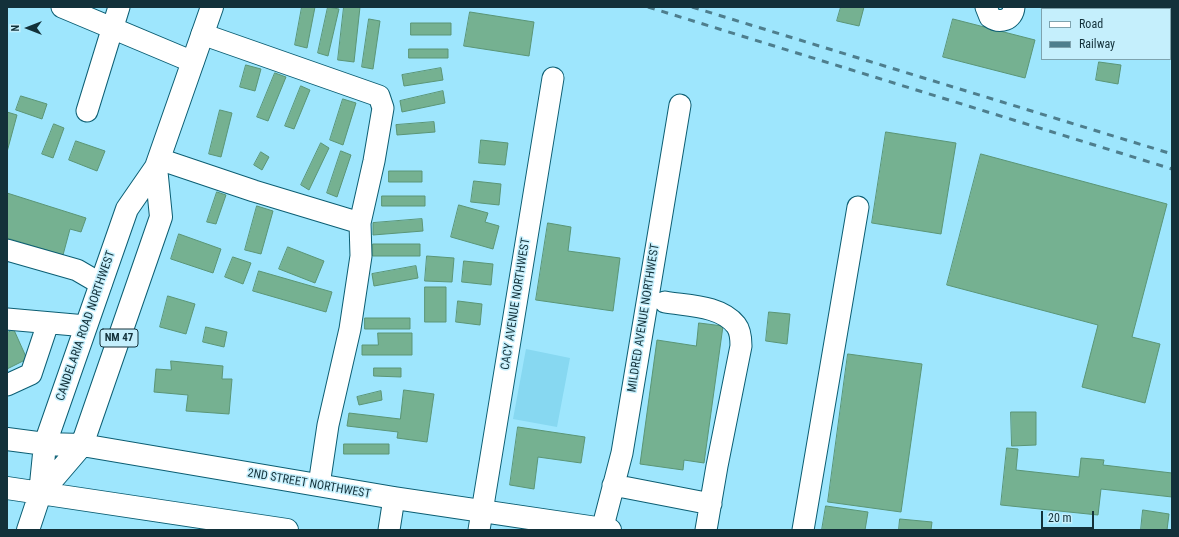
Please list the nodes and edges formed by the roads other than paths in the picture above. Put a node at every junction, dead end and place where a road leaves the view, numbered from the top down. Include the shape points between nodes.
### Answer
1 (62, 7) edge
2 (119, 7) edge
3 (212, 7) edge
4 (986, 7) edge
5 (1014, 7) edge
6 (112, 28) junction
7 (202, 34) junction
8 (193, 62) junction
9 (553, 78) dead end
10 (680, 105) dead end
11 (87, 111) dead end
12 (157, 163) junction
13 (858, 207) dead end
14 (360, 223) junction
15 (7, 250) edge
16 (101, 284) junction
17 (665, 302) dead end
18 (7, 319) edge
19 (48, 323) junction
20 (86, 326) junction
21 (7, 385) edge
22 (7, 439) edge
23 (45, 444) junction
24 (82, 446) junction
25 (613, 485) junction
26 (319, 486) junction
27 (7, 488) edge
28 (40, 494) junction
29 (394, 498) junction
30 (711, 504) junction
31 (481, 520) edge
32 (28, 530) edge
33 (287, 530) edge
34 (389, 530) edge
35 (605, 530) edge
36 (706, 530) edge
37 (803, 530) edge

1 - 6 street
2 - 6 street
3 - 7 main road, CANDELARIA ROAD NORTHWEST / NM 47
4 - 5 street via 990,17 999,21 1008,19
6 - 8 street
6 - 11 street
7 - 8 main road, CANDELARIA ROAD NORTHWEST / NM 47
7 - 14 street via 379,96 383,108
8 - 12 main road, CANDELARIA ROAD NORTHWEST / NM 47
9 - 31 street, CACY AVENUE NORTHWEST
10 - 25 street, MILDRED AVENUE NORTHWEST via 622,453
12 - 14 street
12 - 16 main road, CANDELARIA ROAD NORTHWEST / NM 47 via 127,209
12 - 24 main road, CANDELARIA ROAD NORTHWEST / NM 47 via 161,218
13 - 37 street
14 - 26 street via 361,256 352,315 328,424
15 - 16 street via 77,270
16 - 20 main road, CANDELARIA ROAD NORTHWEST / NM 47
17 - 30 street via 713,310 730,319 737,326 740,335 741,346
18 - 19 street
19 - 20 street
19 - 21 street via 32,374
20 - 23 main road, CANDELARIA ROAD NORTHWEST / NM 47
22 - 23 main road, 2ND STREET NORTHWEST
23 - 24 main road, 2ND STREET NORTHWEST
23 - 28 main road, CANDELARIA ROAD NORTHWEST
24 - 26 main road, 2ND STREET NORTHWEST
24 - 28 main road, CANDELARIA ROAD NORTHWEST / NM 47
25 - 30 street
25 - 35 street, MILDRED AVENUE NORTHWEST
26 - 29 main road, 2ND STREET NORTHWEST
27 - 28 main road
28 - 32 main road, CANDELARIA ROAD NORTHWEST
28 - 33 main road
29 - 31 main road, 2ND STREET NORTHWEST
29 - 34 street
30 - 36 street
31 - 35 main road, 2ND STREET NORTHWEST

